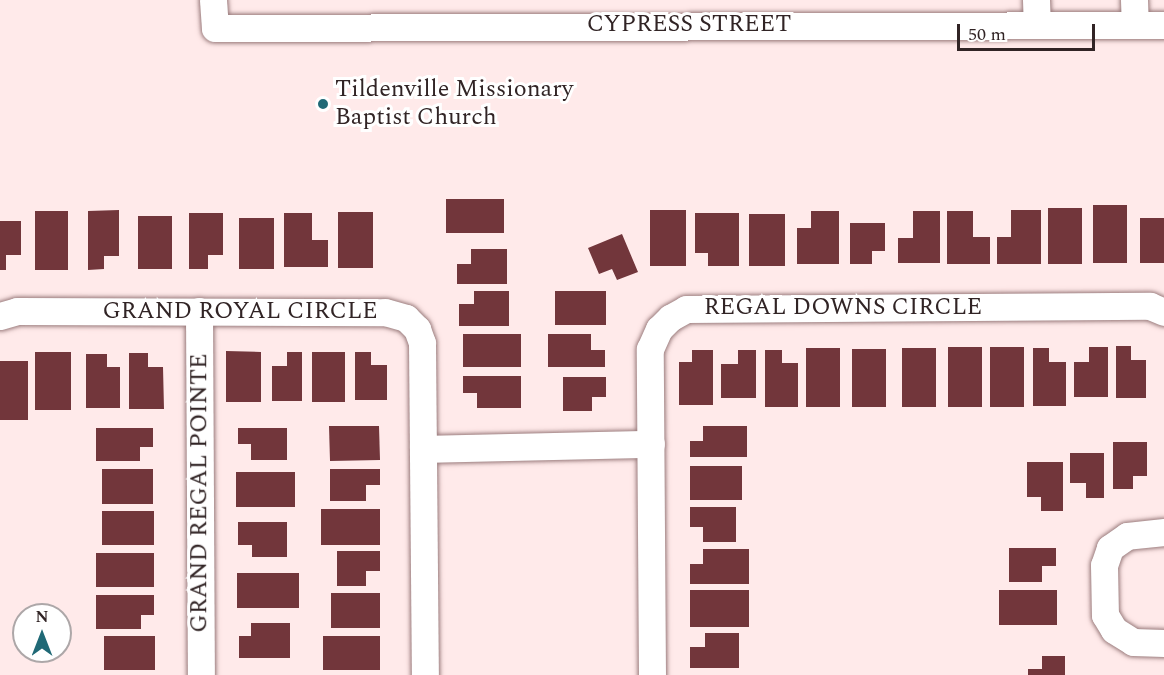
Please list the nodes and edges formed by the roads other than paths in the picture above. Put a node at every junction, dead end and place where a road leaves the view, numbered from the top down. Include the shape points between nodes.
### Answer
1 (213, 0) edge
2 (660, 12) edge
3 (1036, 13) edge
4 (1134, 13) edge
5 (1164, 25) edge
6 (199, 311) junction
7 (1164, 312) edge
8 (0, 316) edge
9 (651, 444) junction
10 (423, 449) junction
11 (1164, 532) edge
12 (1164, 643) edge
13 (201, 675) edge
14 (425, 675) edge
15 (652, 675) edge

1 - 2 street, CYPRESS STREET via 215,28
2 - 3 street, CYPRESS STREET
3 - 4 street, CYPRESS STREET
4 - 5 street, CYPRESS STREET
6 - 8 street, GRAND ROYAL CIRCLE via 17,311
6 - 10 street, GRAND ROYAL CIRCLE via 385,312 406,318 417,328 422,342
6 - 13 street, GRAND REGAL POINTE
7 - 9 street, REGAL DOWNS CIRCLE via 1150,306 686,309 659,328 650,349
9 - 10 street
9 - 15 street, REGAL DOWNS CIRCLE
10 - 14 street, GRAND ROYAL CIRCLE
11 - 12 street via 1127,536 1110,548 1104,565 1105,615 1114,630 1133,642

